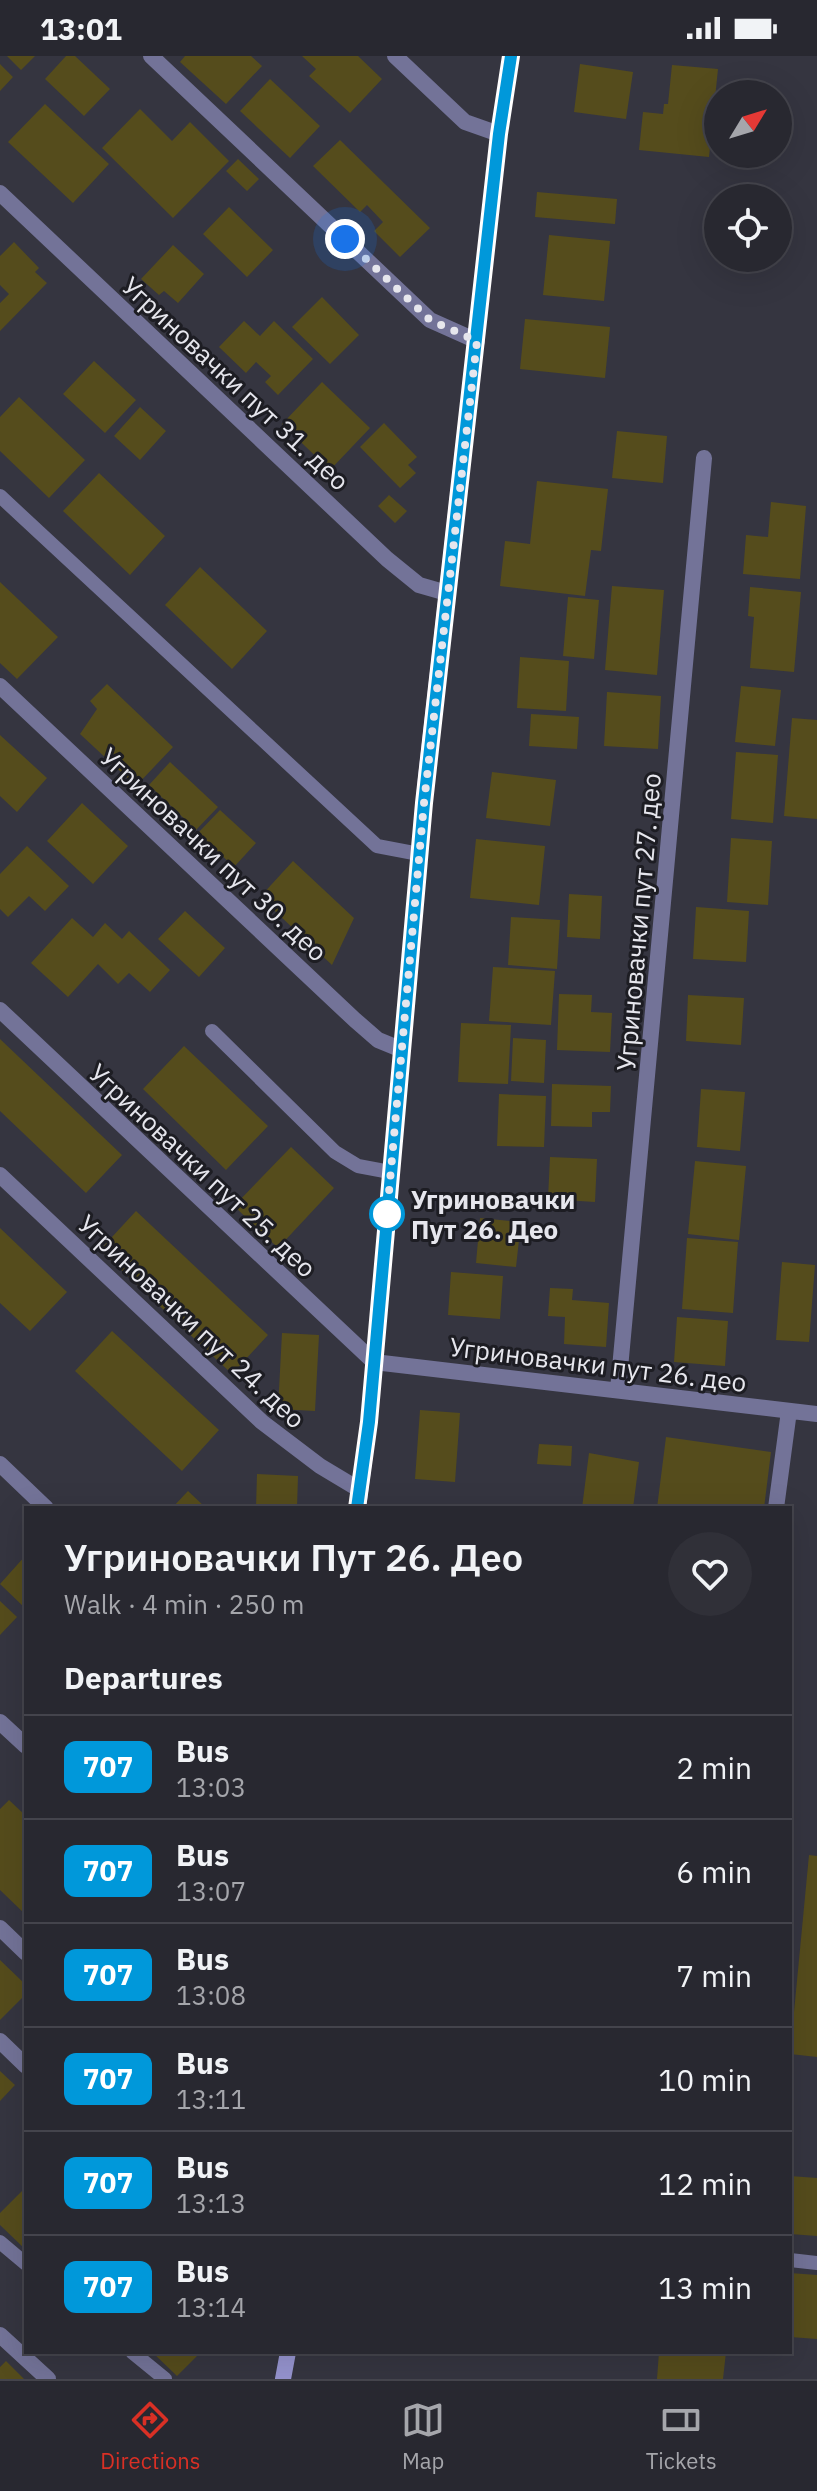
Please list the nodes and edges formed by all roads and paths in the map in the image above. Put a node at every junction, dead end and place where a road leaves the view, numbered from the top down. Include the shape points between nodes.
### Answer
1 (151, 56) edge
2 (395, 56) edge
3 (511, 56) edge
4 (499, 134) junction
5 (0, 193) edge
6 (477, 341) junction
7 (704, 458) dead end
8 (0, 496) edge
9 (447, 593) junction
10 (0, 686) edge
11 (419, 854) junction
12 (0, 1010) edge
13 (212, 1031) dead end
14 (400, 1049) junction
15 (390, 1172) junction
16 (0, 1175) edge
17 (374, 1362) junction
18 (618, 1390) junction
19 (789, 1411) junction
20 (817, 1414) edge
21 (0, 1464) edge
22 (360, 1490) junction
23 (44, 1506) edge
24 (358, 1506) edge
25 (776, 1506) edge
26 (0, 1722) edge
27 (24, 1744) edge
28 (0, 1928) edge
29 (24, 1951) edge
30 (0, 2041) edge
31 (24, 2064) edge
32 (0, 2242) edge
33 (792, 2260) edge
34 (24, 2262) edge
35 (817, 2263) edge
36 (0, 2335) edge
37 (134, 2354) edge
38 (288, 2354) edge
39 (48, 2379) edge
40 (165, 2379) edge
41 (283, 2379) edge

1 - 6 street via 430,320
2 - 4 street via 465,122
3 - 4 street
4 - 6 street
5 - 9 street, Угриновачки пут 31. део via 387,559 419,585
6 - 9 street
7 - 18 street, Угриновачки пут 27. део
8 - 11 lane via 377,846
9 - 11 street
10 - 14 street, Угриновачки пут 30. део via 355,1020 378,1040
11 - 14 street
12 - 17 street, Угриновачки пут 25. део
13 - 15 lane via 335,1152 358,1166
14 - 15 street
15 - 17 street
16 - 22 street, Угриновачки пут 24. део via 262,1422
17 - 18 street, Угриновачки пут 26. део
17 - 22 street
18 - 19 street, Угриновачки пут 26. део
19 - 20 street, Угриновачки пут 26. део
19 - 25 street
21 - 23 street
22 - 24 street
26 - 27 street
28 - 29 street
30 - 31 street
32 - 34 lane
33 - 35 lane
36 - 39 street
37 - 40 lane
38 - 41 street

